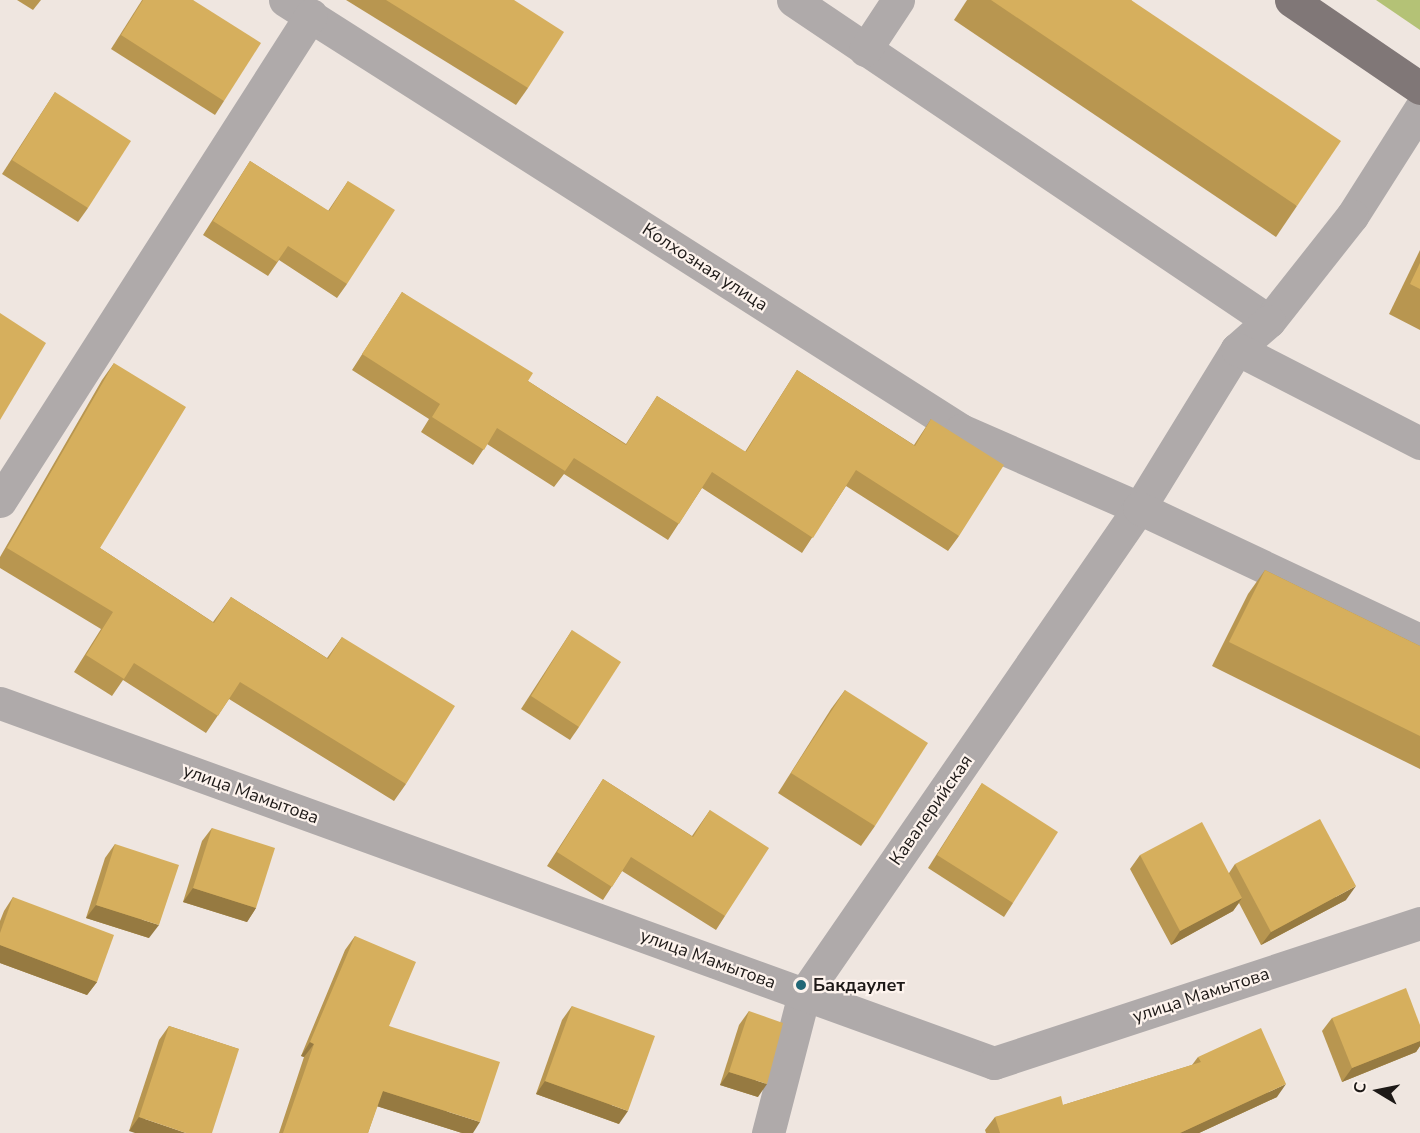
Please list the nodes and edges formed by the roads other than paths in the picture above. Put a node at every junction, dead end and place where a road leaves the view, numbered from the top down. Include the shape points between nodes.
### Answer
1 (793, 0) edge
2 (898, 0) edge
3 (1291, 0) edge
4 (296, 5) edge
5 (865, 50) junction
6 (1420, 88) edge
7 (1420, 109) edge
8 (1269, 321) junction
9 (1237, 349) junction
10 (1420, 443) edge
11 (0, 501) edge
12 (1139, 508) junction
13 (1420, 640) edge
14 (0, 703) edge
15 (1420, 923) edge
16 (804, 994) junction
17 (768, 1133) edge

1 - 5 street
2 - 5 street
3 - 6 main road
4 - 11 street
4 - 12 street, Колхозная улица via 961,430
5 - 8 street
7 - 8 street, Кавалерийская via 1352,216
8 - 9 street, Кавалерийская
9 - 10 street
9 - 12 street, Кавалерийская
12 - 13 street, Колхозная улица
12 - 16 street, Кавалерийская
14 - 16 street, улица Мамытова
15 - 16 street, улица Мамытова via 994,1063
16 - 17 street, Кавалерийская

